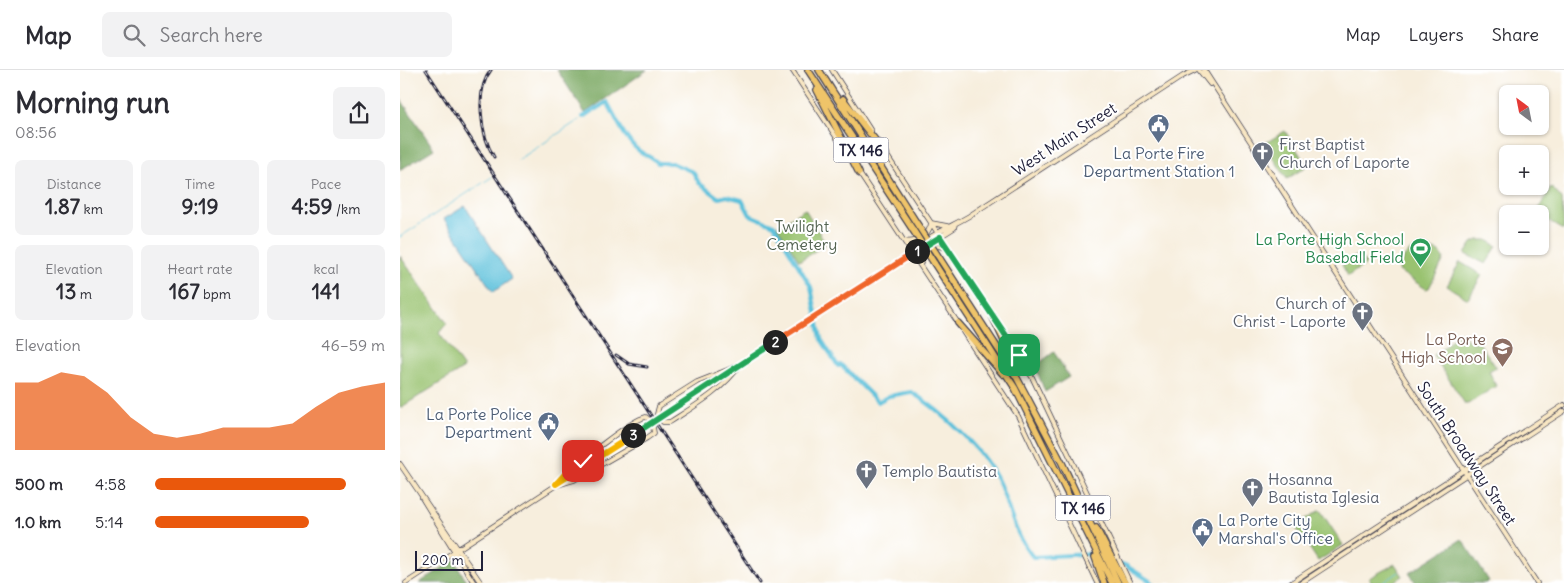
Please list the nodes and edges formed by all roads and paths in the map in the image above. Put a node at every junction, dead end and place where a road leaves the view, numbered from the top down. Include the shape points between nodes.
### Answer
1 (792, 70) edge
2 (807, 70) edge
3 (820, 70) edge
4 (832, 70) edge
5 (1190, 70) edge
6 (1195, 70) edge
7 (1199, 70) edge
8 (1204, 70) edge
9 (1185, 75) junction
10 (1212, 85) junction
11 (886, 154) junction
12 (860, 174) junction
13 (931, 224) junction
14 (955, 224) junction
15 (939, 235) junction
16 (905, 242) junction
17 (947, 248) junction
18 (912, 253) junction
19 (937, 261) junction
20 (920, 265) junction
21 (992, 317) junction
22 (958, 323) junction
23 (740, 365) junction
24 (1017, 378) junction
25 (1015, 388) junction
26 (1564, 404) edge
27 (1564, 411) edge
28 (1552, 412) junction
29 (1555, 417) junction
30 (400, 464) edge
31 (1463, 470) junction
32 (1466, 475) junction
33 (1447, 481) junction
34 (556, 485) junction
35 (1450, 486) junction
36 (456, 550) junction
37 (1318, 565) junction
38 (1102, 568) junction
39 (1118, 570) junction
40 (1322, 570) junction
41 (406, 583) edge
42 (474, 583) edge
43 (481, 583) edge
44 (1097, 583) edge
45 (1104, 583) edge
46 (1112, 583) edge
47 (1118, 583) edge
48 (1126, 583) edge
49 (1130, 583) edge
50 (1291, 583) edge
51 (1301, 583) edge
52 (1537, 583) edge

1 - 12 main road
2 - 12 highway
2 - 19 highway, TX 146, bridge
3 - 11 highway
3 - 19 highway, TX 146, bridge
4 - 11 main road
5 - 9 main road, West Main Street
6 - 9 main road, West Main Street
7 - 10 main road, South Broadway Street
8 - 10 main road, South Broadway Street
9 - 14 main road, West Main Street
10 - 31 main road, South Broadway Street
11 - 13 main road
12 - 16 main road
13 - 14 main road via 943,227
13 - 15 main road
13 - 16 main road via 928,233 913,242
14 - 15 main road, West Main Street
15 - 17 main road
15 - 18 main road, West Main Street
16 - 18 main road
17 - 20 main road via 938,246 923,256
17 - 21 main road
18 - 20 main road
18 - 23 main road, West Main Street
19 - 24 highway, TX 146
19 - 25 highway, TX 146
20 - 22 main road
21 - 24 highway via 1012,358
21 - 39 main road via 1032,377 1118,556
22 - 25 highway
22 - 44 main road via 1018,416
23 - 23 main road via 697,382 659,406 657,414 663,422 670,422 717,390
23 - 34 main road, West Main Street, bridge
24 - 39 highway, TX 146
25 - 38 highway, TX 146
26 - 28 main road
27 - 29 main road
28 - 29 main road
28 - 31 main road
29 - 32 main road
30 - 36 main road
31 - 32 main road, South Broadway Street
31 - 33 main road
32 - 35 main road
32 - 52 main road, South Broadway Street
33 - 35 main road
33 - 37 main road
34 - 34 main road via 574,480 647,438 654,433 652,422 646,417 634,423 573,468
34 - 36 main road, West Main Street
35 - 40 main road
36 - 41 main road, West Main Street
36 - 42 main road
36 - 43 main road
37 - 40 main road
37 - 50 main road
38 - 45 highway
38 - 46 highway
39 - 47 highway
39 - 48 highway
39 - 49 main road
40 - 51 main road

